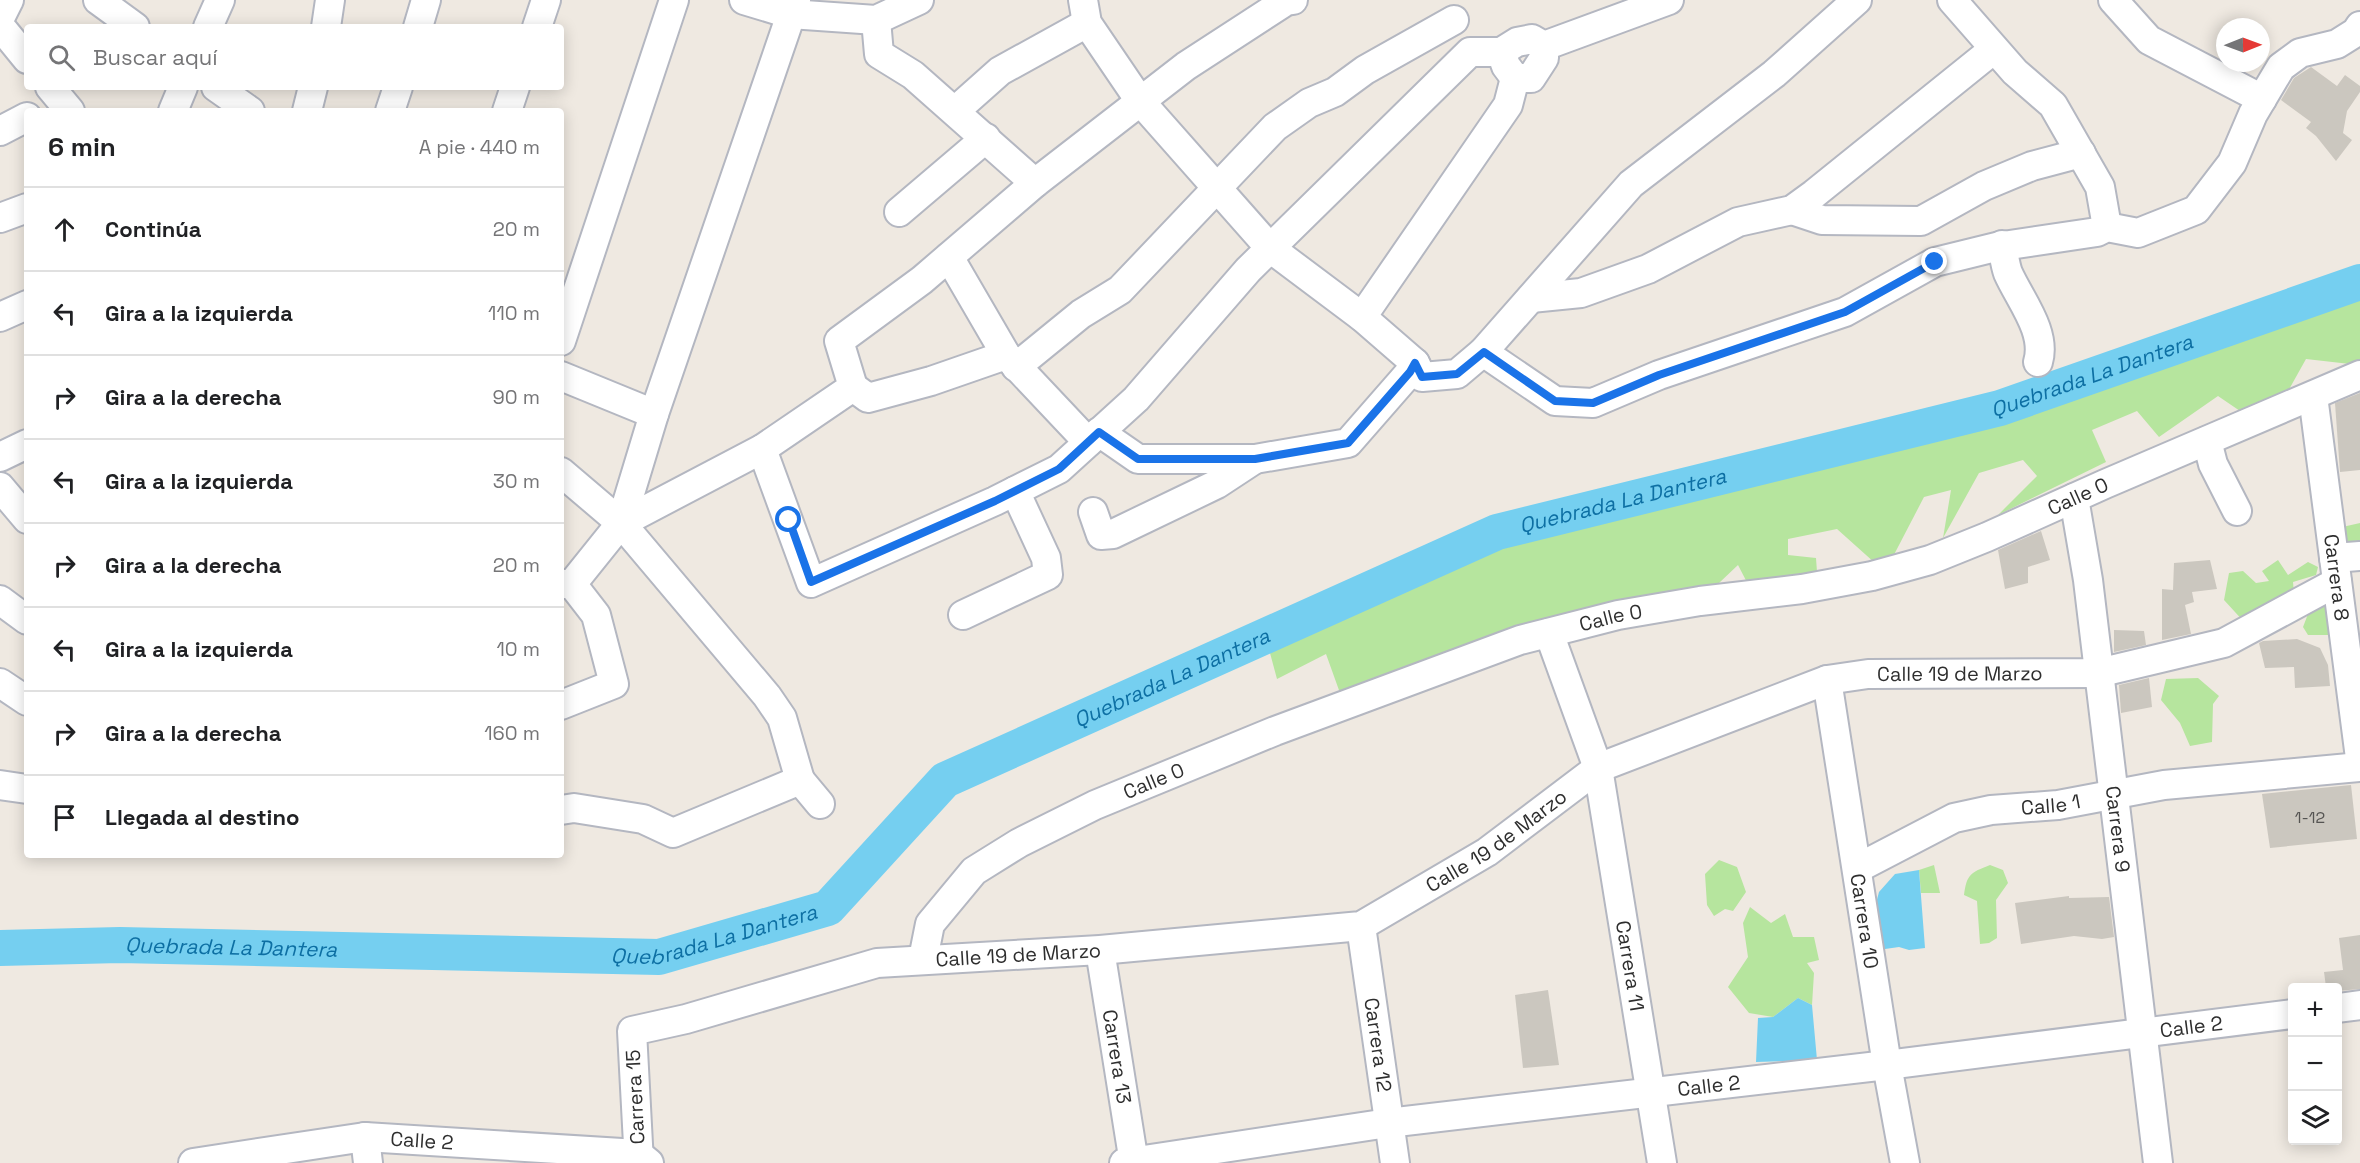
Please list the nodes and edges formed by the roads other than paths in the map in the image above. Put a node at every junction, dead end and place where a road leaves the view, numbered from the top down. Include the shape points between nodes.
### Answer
1 (9, 0) edge
2 (100, 0) edge
3 (220, 0) edge
4 (330, 0) edge
5 (426, 0) edge
6 (546, 0) edge
7 (674, 0) edge
8 (744, 0) edge
9 (919, 0) edge
10 (1293, 0) edge
11 (1670, 0) edge
12 (1857, 0) edge
13 (1952, 0) edge
14 (2113, 0) edge
15 (793, 7) edge
16 (1449, 10) edge
17 (1085, 11) edge
18 (0, 18) edge
19 (876, 20) junction
20 (131, 24) edge
21 (209, 24) edge
22 (326, 24) edge
23 (418, 24) edge
24 (538, 24) edge
25 (0, 26) edge
26 (2359, 31) edge
27 (1544, 45) junction
28 (1995, 49) junction
29 (1470, 52) junction
30 (1501, 52) junction
31 (24, 55) edge
32 (1515, 78) junction
33 (182, 90) edge
34 (220, 90) edge
35 (312, 90) edge
36 (397, 90) edge
37 (514, 90) edge
38 (2262, 99) junction
39 (1140, 101) junction
40 (174, 108) edge
41 (246, 108) edge
42 (308, 108) edge
43 (391, 108) edge
44 (508, 108) edge
45 (955, 111) junction
46 (24, 119) edge
47 (0, 131) edge
48 (986, 138) junction
49 (2081, 153) junction
50 (1035, 183) junction
51 (1218, 189) junction
52 (24, 209) edge
53 (1792, 210) junction
54 (899, 212) dead end
55 (0, 218) edge
56 (2106, 227) junction
57 (2002, 245) junction
58 (1270, 248) junction
59 (950, 257) junction
60 (1531, 298) junction
61 (24, 306) edge
62 (0, 317) edge
63 (1362, 317) junction
64 (564, 332) edge
65 (1484, 352) junction
66 (1011, 361) junction
67 (2038, 362) dead end
68 (1415, 363) junction
69 (2360, 375) edge
70 (564, 377) edge
71 (853, 387) junction
72 (2313, 396) junction
73 (654, 414) junction
74 (1094, 437) junction
75 (2207, 441) junction
76 (24, 445) edge
77 (762, 449) junction
78 (0, 457) edge
79 (1255, 459) junction
80 (564, 475) edge
81 (0, 487) edge
82 (1016, 491) junction
83 (2074, 498) junction
84 (1093, 512) dead end
85 (2237, 512) dead end
86 (24, 515) edge
87 (621, 523) junction
88 (2344, 566) edge
89 (566, 584) edge
90 (0, 600) edge
91 (963, 615) dead end
92 (24, 618) edge
93 (1549, 633) junction
94 (2098, 673) junction
95 (1827, 680) junction
96 (0, 683) edge
97 (24, 699) edge
98 (564, 704) edge
99 (2360, 758) edge
100 (2360, 766) edge
101 (1598, 768) junction
102 (800, 780) junction
103 (0, 785) edge
104 (24, 789) edge
105 (2113, 794) junction
106 (820, 804) dead end
107 (564, 810) edge
108 (1858, 868) junction
109 (1361, 926) junction
110 (1100, 950) junction
111 (923, 959) junction
112 (2360, 1005) edge
113 (2342, 1007) edge
114 (2288, 1015) edge
115 (632, 1032) joint
116 (2142, 1034) junction
117 (1887, 1065) junction
118 (1652, 1093) junction
119 (1388, 1123) junction
120 (366, 1150) edge
121 (642, 1160) edge
122 (1130, 1162) edge
123 (193, 1163) edge
124 (1395, 1163) edge
125 (1662, 1163) edge
126 (1905, 1163) edge
127 (2158, 1163) edge

1 - 18 street
2 - 20 street
3 - 21 street
4 - 22 street
5 - 23 street
6 - 24 street
7 - 64 street
8 - 15 street
9 - 19 street
10 - 39 street via 1186,66
11 - 27 street
12 - 60 street via 1774,74 1631,184
13 - 28 street
14 - 38 street via 2149,40
15 - 19 street
15 - 73 street
16 - 29 street
16 - 51 street via 1335,92 1309,103 1275,127
17 - 39 street
17 - 45 street via 1000,71
19 - 45 street via 879,54 913,75
25 - 31 street
26 - 38 street via 2337,44 2300,52 2281,67
27 - 30 street via 1532,39 1517,42
27 - 32 street via 1544,58 1531,78
28 - 49 street via 2054,105
28 - 53 street
29 - 30 street
29 - 58 street
30 - 32 street
32 - 63 street via 1508,105
33 - 40 street
34 - 41 street
35 - 42 street
36 - 43 street
37 - 44 street
38 - 56 street via 2232,163 2196,210 2138,233
39 - 50 street
39 - 51 street
45 - 48 street
46 - 47 street
48 - 50 street
48 - 54 street
49 - 53 street via 2032,166 1984,186 1921,221 1822,220
49 - 56 street via 2100,187
50 - 59 street
51 - 58 street
51 - 66 street via 1120,290
52 - 55 street
53 - 60 street via 1738,222 1648,269 1581,293
56 - 57 street via 2097,232
57 - 65 street via 1935,262 1845,312 1659,375 1593,403 1555,401
57 - 67 street via 2007,271 2040,343
58 - 63 street
58 - 74 street via 1136,399
59 - 66 street
59 - 71 street via 839,340
60 - 65 street
61 - 62 street
63 - 68 street
65 - 68 street via 1457,374 1422,377
66 - 71 street via 868,399
66 - 74 street
68 - 79 street via 1348,443
69 - 72 street, Calle 0
70 - 73 street
71 - 77 street
72 - 75 street, Calle 0
72 - 88 street, Carrera 8
73 - 87 street
74 - 79 street via 1138,459
74 - 82 street via 1059,469
75 - 83 street, Calle 0
75 - 85 street via 2213,464
76 - 78 street
77 - 82 street via 811,582
77 - 87 street
79 - 84 street via 1217,484 1113,534 1101,535
80 - 87 street
81 - 86 street
82 - 91 street via 1046,558 1048,575
83 - 93 street, Calle 0 via 1930,560 1872,576 1618,615
83 - 94 street, Carrera 9
87 - 89 street
87 - 102 street via 767,696 782,718
88 - 94 street, Calle 19 de Marzo via 2224,643
88 - 99 street, Carrera 8
89 - 98 street via 596,615 614,684
90 - 92 street
93 - 101 street, Carrera 11
93 - 111 street, Calle 0 via 1520,640 1275,731 1095,805 1019,843 974,871 930,924
94 - 95 street, Calle 19 de Marzo via 1868,674
94 - 105 street, Carrera 9
95 - 101 street, Calle 19 de Marzo
95 - 108 street, Carrera 10
96 - 97 street
100 - 105 street, Calle 1 via 2164,785
101 - 109 street, Calle 19 de Marzo via 1487,852
101 - 118 street, Carrera 11
102 - 106 street
102 - 107 street via 673,833 644,819
103 - 104 street
105 - 108 street, Calle 1 via 1954,818
105 - 116 street, Carrera 9
108 - 117 street, Carrera 10
109 - 110 street, Calle 19 de Marzo
109 - 119 street, Carrera 12
110 - 111 street, Calle 19 de Marzo
110 - 122 street, Carrera 13
111 - 115 street, Calle 19 de Marzo via 877,963
112 - 113 street
114 - 116 street, Calle 2
115 - 121 street, Carrera 15
116 - 117 street, Calle 2
116 - 127 street, Carrera 9
117 - 118 street, Calle 2
117 - 126 street, Carrera 10
118 - 119 street, Calle 2
118 - 125 street, Carrera 11
119 - 122 street, Calle 2
119 - 124 street, Carrera 12
120 - 121 street, Calle 2
120 - 123 street, Calle 2

